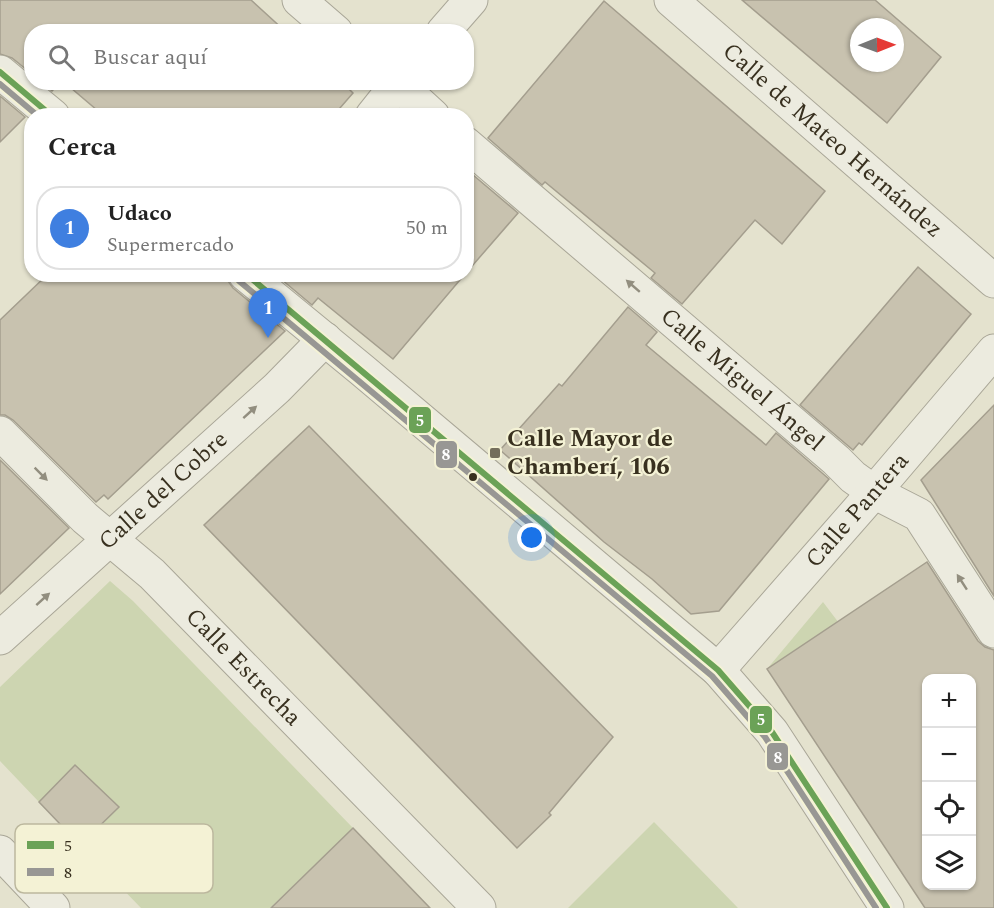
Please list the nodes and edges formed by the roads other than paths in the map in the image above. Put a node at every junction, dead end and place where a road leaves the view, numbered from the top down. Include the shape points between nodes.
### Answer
1 (299, 0) edge
2 (471, 0) edge
3 (671, 0) edge
4 (327, 24) edge
5 (450, 24) edge
6 (0, 72) edge
7 (392, 90) edge
8 (405, 90) edge
9 (43, 108) edge
10 (378, 108) edge
11 (425, 108) edge
12 (474, 151) edge
13 (994, 281) edge
14 (255, 282) edge
15 (324, 339) junction
16 (994, 351) edge
17 (0, 433) edge
18 (874, 492) junction
19 (110, 539) junction
20 (994, 631) edge
21 (0, 638) edge
22 (718, 670) junction
23 (0, 852) edge
24 (15, 868) edge
25 (39, 893) edge
26 (53, 908) edge
27 (479, 908) edge
28 (887, 908) edge

1 - 4 street
2 - 5 street
3 - 13 street, Calle de Mateo Hernández
6 - 9 street
7 - 10 street
8 - 11 street
18 -> 12 street, Calle Miguel Ángel
14 - 15 street
19 -> 15 street, Calle del Cobre
15 - 22 street
16 - 18 street, Calle Pantera
17 -> 19 street, Calle Estrecha
20 -> 18 street, Calle Miguel Ángel via 920,515
18 - 22 street, Calle Pantera
21 -> 19 street, Calle del Cobre
19 - 27 street, Calle Estrecha via 152,574
22 - 28 street via 772,732
23 - 24 street
25 - 26 street

